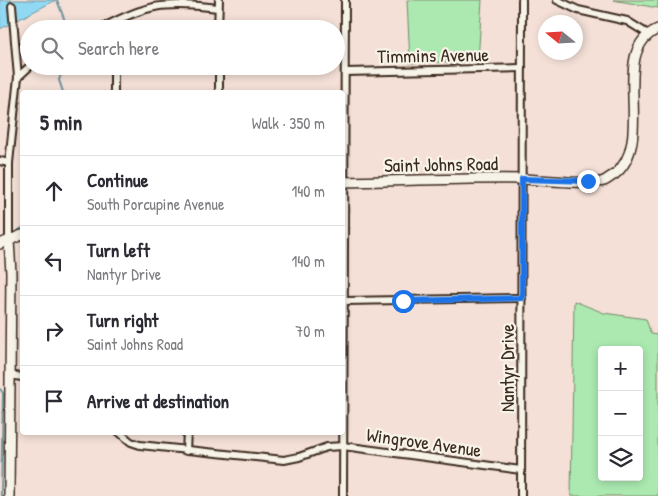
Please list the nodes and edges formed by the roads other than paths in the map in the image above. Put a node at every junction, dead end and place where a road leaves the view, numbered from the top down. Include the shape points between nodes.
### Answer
1 (219, 0) edge
2 (345, 0) edge
3 (522, 0) edge
4 (557, 0) edge
5 (12, 6) dead end
6 (218, 8) junction
7 (123, 20) edge
8 (218, 20) edge
9 (658, 29) edge
10 (648, 34) junction
11 (522, 68) junction
12 (345, 72) joint
13 (114, 75) edge
14 (219, 75) edge
15 (345, 75) edge
16 (18, 77) joint
17 (114, 90) edge
18 (219, 90) edge
19 (345, 90) edge
20 (0, 160) edge
21 (9, 163) junction
22 (522, 179) junction
23 (345, 182) edge
24 (20, 235) edge
25 (9, 240) junction
26 (0, 244) edge
27 (522, 298) junction
28 (345, 301) edge
29 (9, 375) junction
30 (20, 377) edge
31 (123, 435) edge
32 (187, 435) edge
33 (343, 435) edge
34 (343, 446) junction
35 (186, 451) junction
36 (522, 470) junction
37 (9, 496) edge
38 (343, 496) edge
39 (521, 496) edge

1 - 6 street
2 - 12 street
3 - 11 street, Nantyr Drive
4 - 10 street via 578,10 627,21
5 - 16 street
6 - 7 street via 160,4
6 - 8 street
9 - 10 street
10 - 22 street, Saint Johns Road via 637,49 635,58 633,150 624,167 604,182
11 - 12 street, Timmins Avenue
11 - 22 street, Nantyr Drive
13 - 17 street
14 - 18 street
15 - 19 street
16 - 21 street
20 - 21 street
21 - 25 street
22 - 23 street, Saint Johns Road
22 - 27 street, Nantyr Drive
24 - 25 street
25 - 26 street
25 - 29 street
27 - 28 street
27 - 36 street, Nantyr Drive
29 - 30 street
29 - 37 street
31 - 35 street, Wingrove Avenue via 140,445
32 - 35 street
33 - 34 street
34 - 35 street, Wingrove Avenue via 327,447 284,460
34 - 36 street, Wingrove Avenue
34 - 38 street
36 - 39 street, Nantyr Drive

